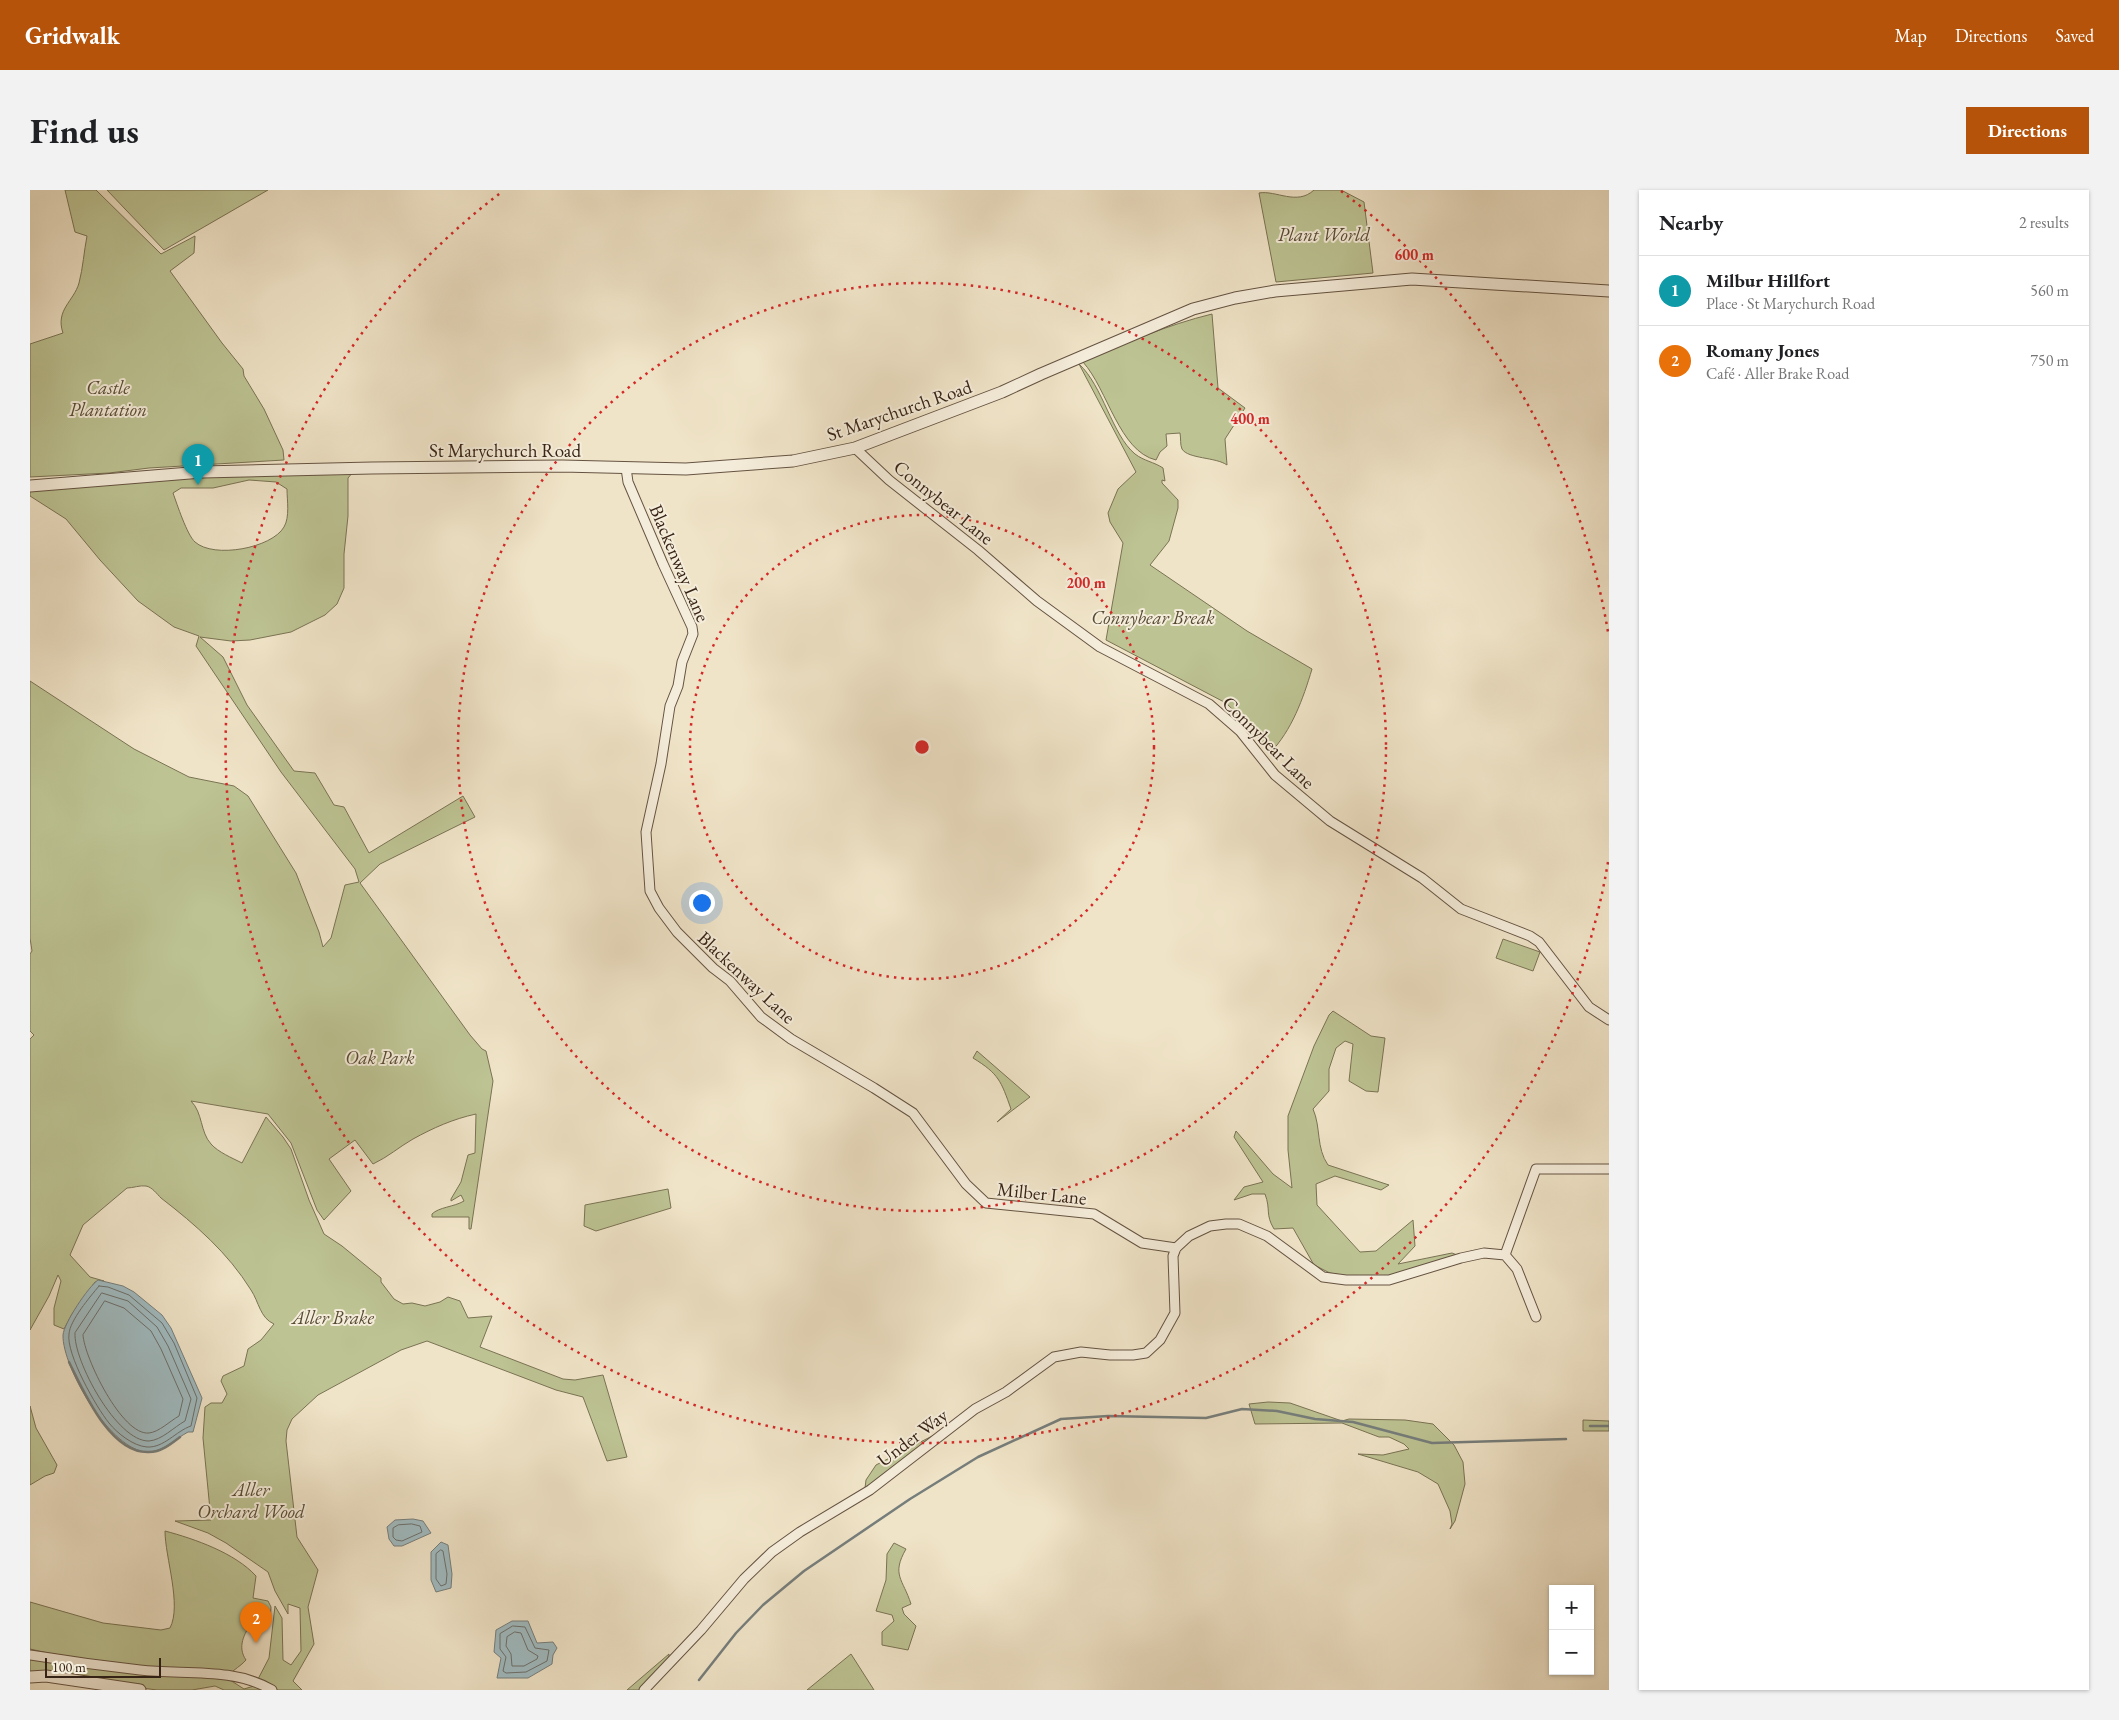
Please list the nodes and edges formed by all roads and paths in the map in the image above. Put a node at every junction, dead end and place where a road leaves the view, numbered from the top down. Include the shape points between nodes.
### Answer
1 (1609, 291) edge
2 (855, 448) junction
3 (626, 468) junction
4 (30, 486) edge
5 (1609, 1020) edge
6 (1609, 1169) edge
7 (986, 1203) joint
8 (1176, 1248) junction
9 (1506, 1255) junction
10 (1536, 1317) dead end
11 (30, 1655) edge
12 (30, 1677) edge
13 (140, 1690) edge
14 (272, 1690) edge
15 (644, 1690) edge

1 - 2 street, St Marychurch Road via 1412,279 1275,291 1239,298 1193,309 1002,392
2 - 3 street, St Marychurch Road via 793,461 686,469
2 - 5 street, Connybear Lane via 889,480 1100,647 1209,704 1240,731 1275,775 1330,821 1422,878 1461,909 1539,942 1589,1007
3 - 4 street, St Marychurch Road via 544,466 222,472
3 - 7 street, Blackenway Lane via 628,482 693,634 670,706 646,832 650,891 677,932 730,981 761,1017 791,1040 913,1113 966,1184
6 - 9 street via 1536,1169
7 - 8 street, Milber Lane via 1094,1214 1142,1243
8 - 9 street via 1189,1236 1210,1226 1239,1224 1267,1236 1323,1278 1357,1281 1389,1280 1484,1253
8 - 15 street, Under Way via 1173,1256 1175,1314 1160,1340 1146,1353 1110,1355 1081,1352 1054,1357 975,1410 870,1490 772,1552
9 - 10 street via 1517,1269
11 - 14 street via 140,1670 229,1675 257,1681
12 - 13 street via 46,1676

